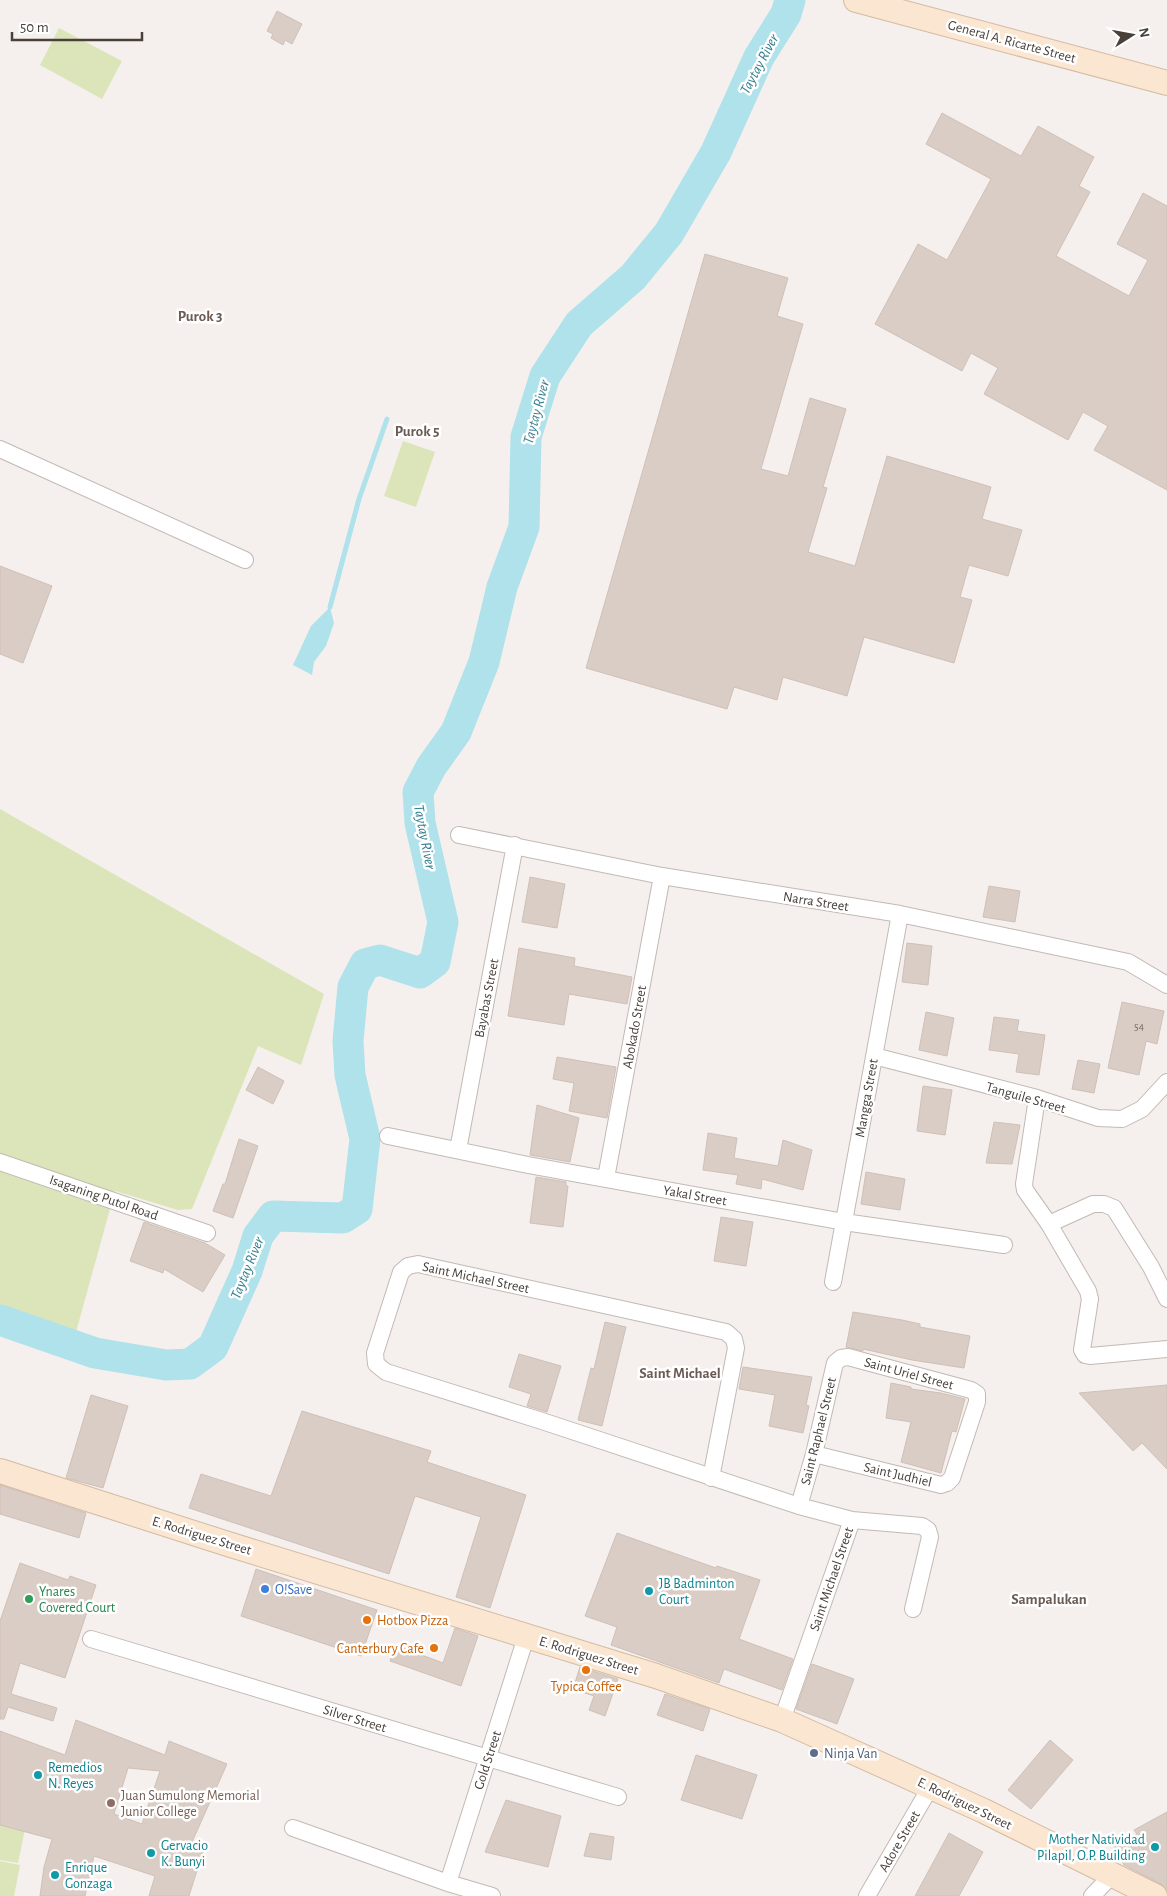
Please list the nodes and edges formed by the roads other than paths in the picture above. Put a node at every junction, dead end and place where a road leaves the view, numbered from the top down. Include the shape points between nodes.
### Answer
1 (856, 0) edge
2 (1167, 83) edge
3 (0, 450) edge
4 (245, 560) dead end
5 (459, 835) dead end
6 (515, 845) junction
7 (662, 876) junction
8 (900, 914) junction
9 (1167, 986) edge
10 (874, 1056) junction
11 (1167, 1082) edge
12 (1037, 1098) junction
13 (388, 1136) dead end
14 (458, 1150) junction
15 (0, 1162) edge
16 (606, 1178) junction
17 (844, 1222) junction
18 (1049, 1224) junction
19 (208, 1232) dead end
20 (1004, 1245) dead end
21 (833, 1282) dead end
22 (1167, 1300) edge
23 (1167, 1349) edge
24 (841, 1358) joint
25 (977, 1394) joint
26 (814, 1454) junction
27 (0, 1471) edge
28 (711, 1478) junction
29 (799, 1506) junction
30 (852, 1520) junction
31 (913, 1609) dead end
32 (526, 1636) junction
33 (91, 1639) dead end
34 (782, 1720) junction
35 (488, 1758) junction
36 (931, 1786) junction
37 (618, 1797) dead end
38 (293, 1828) dead end
39 (1112, 1875) junction
40 (448, 1883) junction
41 (492, 1896) edge
42 (867, 1896) edge
43 (1092, 1896) edge
44 (1155, 1896) edge

1 - 2 street, General A. Ricarte Street
3 - 4 street
5 - 6 street, Narra Street
6 - 7 street, Narra Street
6 - 14 street, Bayabas Street
7 - 8 street, Narra Street
7 - 16 street, Abokado Street
8 - 9 street, Narra Street via 1128,962
8 - 10 street, Mangga Street
10 - 12 street, Tanguile Street
10 - 17 street, Mangga Street
11 - 12 street, Tanguile Street via 1142,1109 1122,1119 1098,1118
12 - 18 street via 1024,1184
13 - 14 street, Yakal Street
14 - 16 street, Yakal Street
15 - 19 street, Isaganing Putol Road
16 - 17 street, Yakal Street
17 - 20 street, Yakal Street
17 - 21 street, Mangga Street
18 - 22 street via 1093,1204 1114,1208 1151,1267
18 - 23 street via 1088,1291 1090,1299 1082,1350 1085,1355
24 - 25 street, Saint Uriel Street via 848,1357
24 - 26 street, Saint Raphael Street via 835,1363
25 - 26 street, Saint Judhiel via 952,1478 947,1483
26 - 29 street, Saint Raphael Street
27 - 32 street, E. Rodriguez Street
28 - 28 street, Saint Michael Street via 386,1372 376,1364 376,1354 401,1272 418,1264 726,1332 734,1339 736,1348
28 - 29 street, Saint Michael Street
29 - 30 street, Saint Michael Street
30 - 31 street via 922,1526 928,1530 930,1537
30 - 34 street, Saint Michael Street
32 - 34 street, E. Rodriguez Street via 656,1676
32 - 35 street, Gold Street
33 - 35 street, Silver Street
34 - 36 street, E. Rodriguez Street
35 - 37 street, Silver Street
35 - 40 street, Gold Street
36 - 39 street, E. Rodriguez Street
36 - 42 street, Adore Street
38 - 40 street
39 - 43 street
39 - 44 street, E. Rodriguez Street
40 - 41 street

